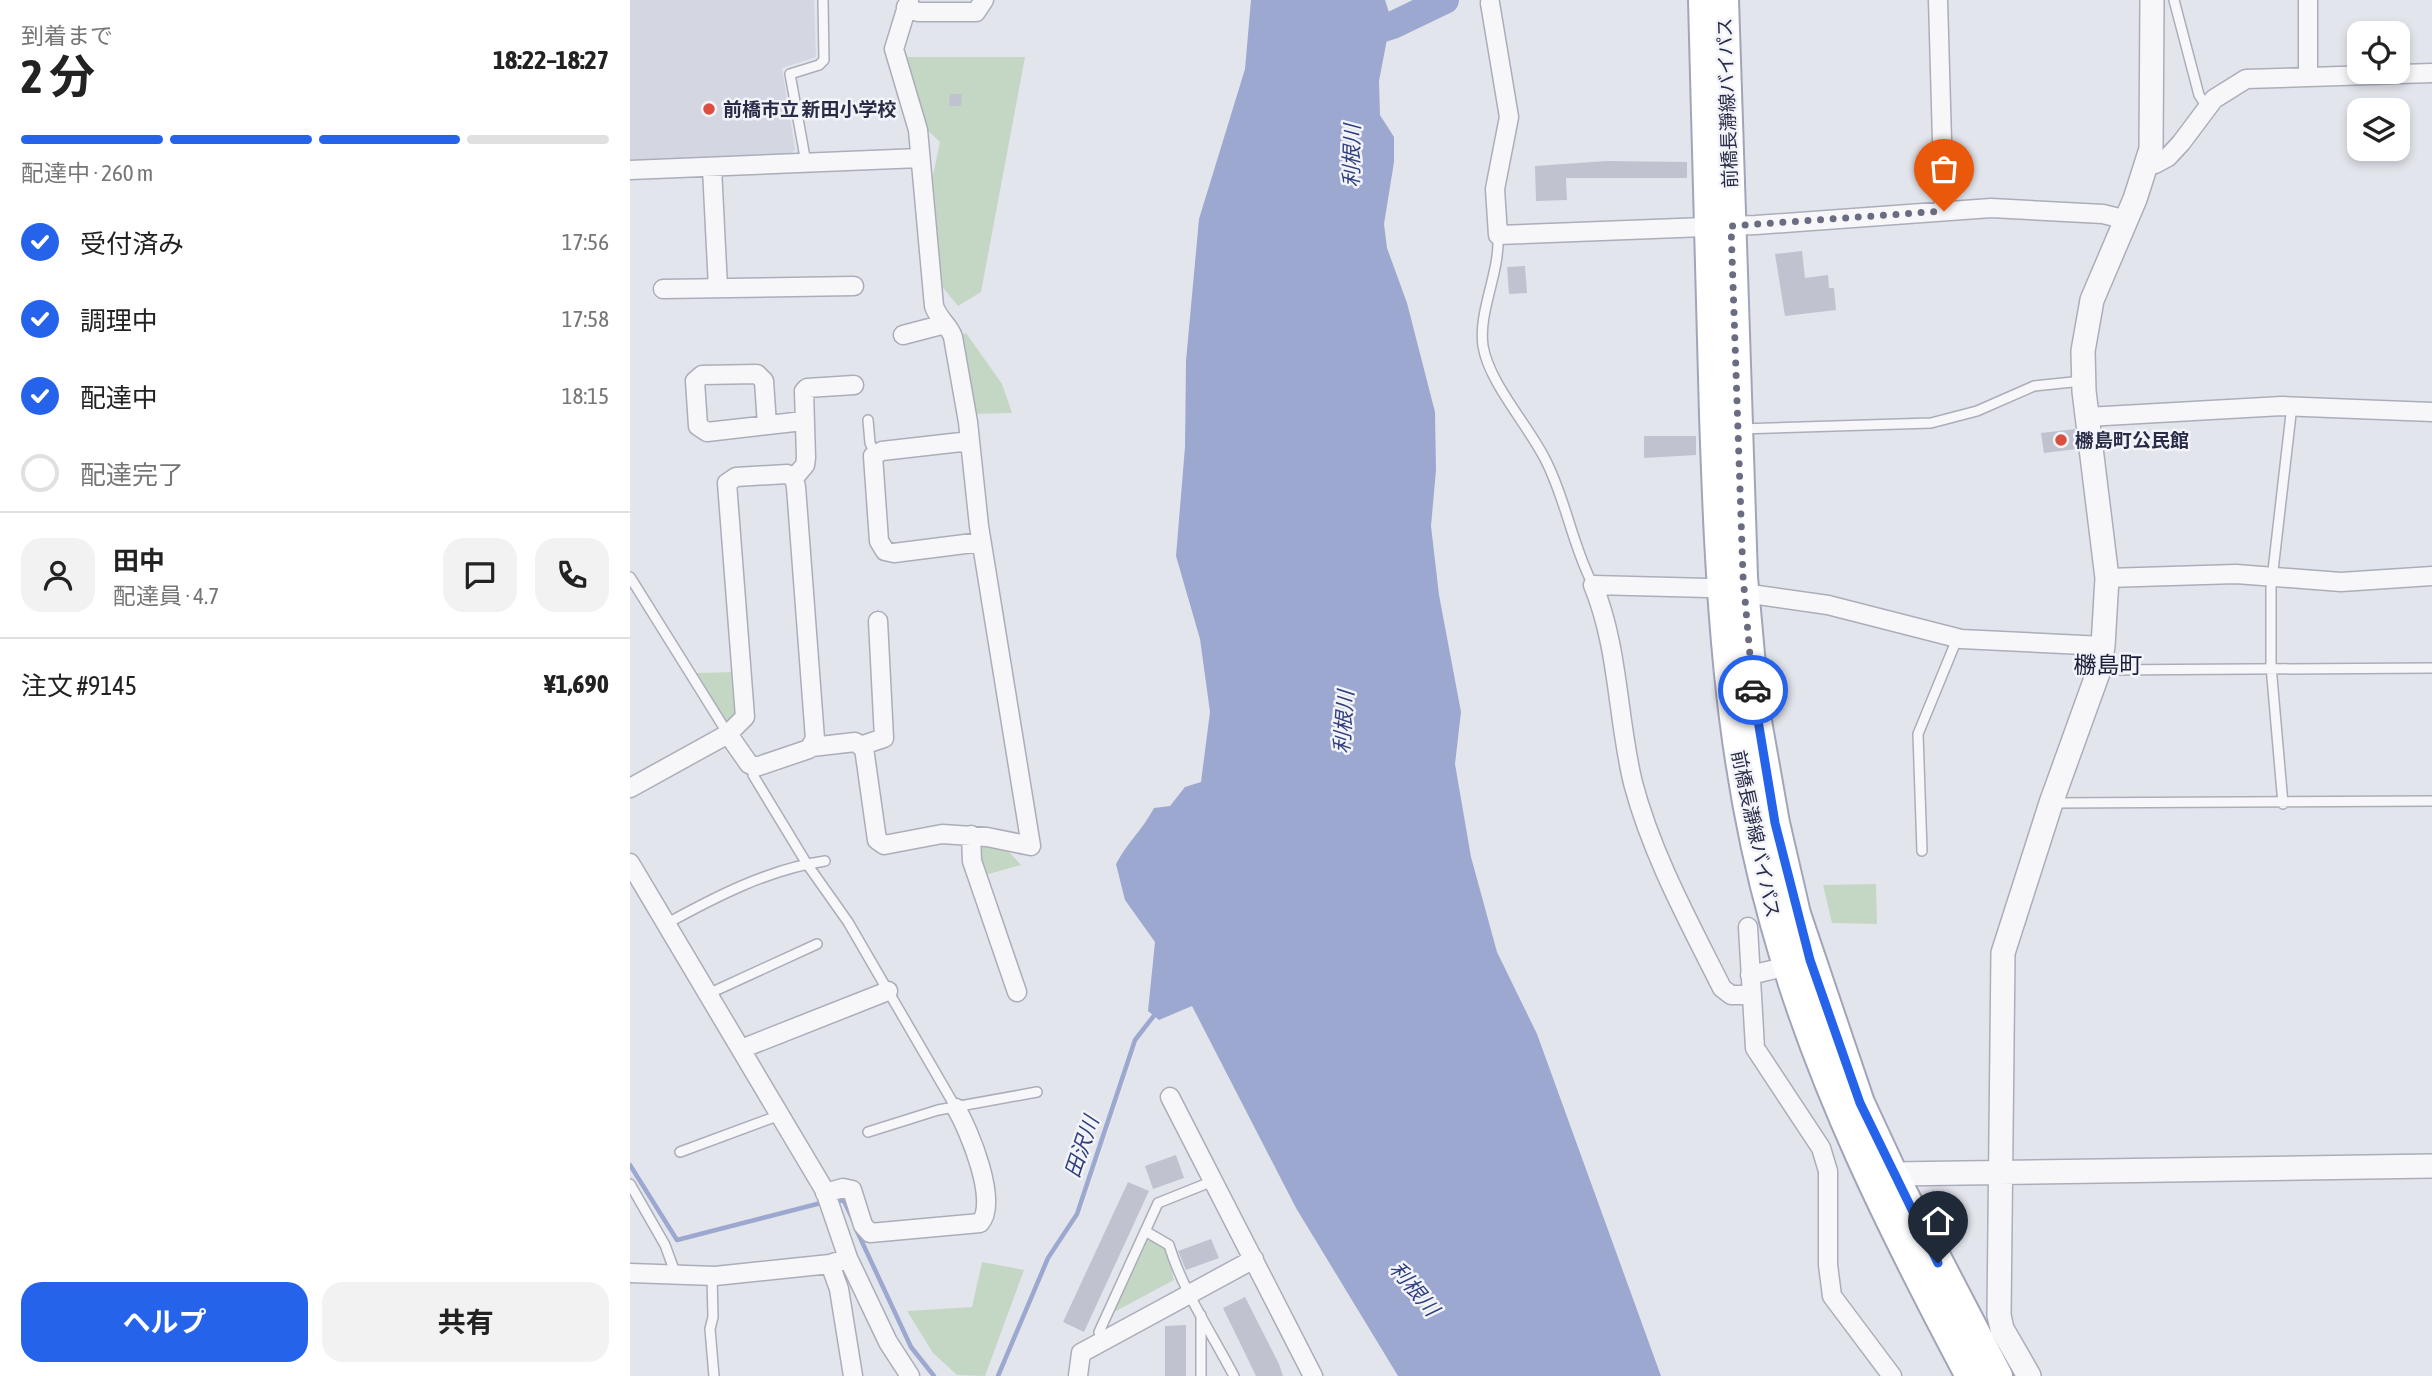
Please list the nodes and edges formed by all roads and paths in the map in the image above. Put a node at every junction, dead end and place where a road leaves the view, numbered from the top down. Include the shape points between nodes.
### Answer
1 (823, 0) edge
2 (984, 0) edge
3 (1703, 0) edge
4 (1724, 0) edge
5 (1938, 0) edge
6 (2152, 0) edge
7 (2174, 0) edge
8 (2308, 0) edge
9 (1490, 1) edge
10 (908, 3) edge
11 (2432, 73) edge
12 (2308, 75) junction
13 (2207, 107) junction
14 (920, 158) junction
15 (2148, 162) junction
16 (806, 163) junction
17 (712, 168) junction
18 (630, 170) edge
19 (1944, 211) junction
20 (2127, 220) junction
21 (1720, 226) junction
22 (1498, 235) junction
23 (853, 286) dead end
24 (718, 288) junction
25 (663, 289) dead end
26 (945, 324) junction
27 (903, 335) dead end
28 (2083, 381) junction
29 (854, 385) dead end
30 (2290, 407) junction
31 (2432, 412) edge
32 (2087, 417) junction
33 (867, 421) dead end
34 (803, 422) junction
35 (767, 425) junction
36 (1738, 428) junction
37 (970, 441) junction
38 (875, 454) junction
39 (794, 478) junction
40 (981, 542) junction
41 (2432, 576) edge
42 (630, 577) edge
43 (2272, 577) junction
44 (2107, 578) junction
45 (1593, 585) junction
46 (1732, 592) junction
47 (878, 621) dead end
48 (1957, 639) junction
49 (2103, 646) junction
50 (2432, 668) edge
51 (2099, 670) junction
52 (2272, 671) junction
53 (728, 734) junction
54 (860, 746) junction
55 (812, 747) junction
56 (754, 766) junction
57 (630, 788) edge
58 (2432, 801) edge
59 (2051, 803) junction
60 (2283, 804) junction
61 (971, 835) junction
62 (1922, 851) dead end
63 (825, 861) dead end
64 (630, 863) edge
65 (807, 864) junction
66 (666, 924) junction
67 (1748, 927) dead end
68 (817, 944) dead end
69 (1799, 963) junction
70 (1749, 975) junction
71 (888, 991) junction
72 (1017, 992) dead end
73 (708, 994) junction
74 (1750, 995) junction
75 (741, 1049) junction
76 (1037, 1092) dead end
77 (1170, 1097) dead end
78 (956, 1108) junction
79 (780, 1115) junction
80 (868, 1132) dead end
81 (680, 1152) dead end
82 (2432, 1166) edge
83 (2000, 1170) junction
84 (1893, 1174) junction
85 (1213, 1181) junction
86 (630, 1184) edge
87 (825, 1193) junction
88 (1145, 1231) junction
89 (849, 1258) junction
90 (1254, 1259) junction
91 (830, 1264) junction
92 (630, 1273) edge
93 (676, 1275) junction
94 (712, 1276) junction
95 (1190, 1293) junction
96 (1201, 1313) junction
97 (1102, 1341) junction
98 (714, 1376) edge
99 (853, 1376) edge
100 (909, 1376) edge
101 (1078, 1376) edge
102 (1200, 1376) edge
103 (1234, 1376) edge
104 (1312, 1376) edge
105 (1892, 1376) edge
106 (1970, 1376) edge
107 (1998, 1376) edge
108 (2029, 1376) edge

1 - 16 lane via 824,60 790,74
2 - 10 street via 976,12 918,12
3 - 21 main road, 前橋長瀞線バイパス
4 - 21 main road, 前橋長瀞線バイパス
5 - 19 street
6 - 15 street via 2153,111
7 - 13 lane via 2199,95
8 - 12 street
9 - 22 street via 1509,117 1495,189
10 - 14 street via 894,42 894,56 918,130
11 - 12 street
12 - 13 street via 2246,79
13 - 15 street via 2168,158
14 - 16 street
14 - 26 street via 934,306
15 - 20 street
16 - 17 street
17 - 18 street
17 - 24 street
19 - 20 street via 2006,208 2103,214
19 - 21 street
20 - 28 street via 2089,314
21 - 22 street
21 - 36 main road, 前橋長瀞線バイパス
21 - 46 main road, 前橋長瀞線バイパス
22 - 45 lane via 1497,264 1482,328 1487,359 1546,459
23 - 24 street
24 - 25 street
26 - 27 street
26 - 37 street via 953,337
28 - 32 street
28 - 36 lane via 2034,386 1977,411 1931,423
29 - 34 street via 807,388
30 - 31 street
30 - 32 street
30 - 43 lane
32 - 44 street
33 - 38 lane
34 - 35 street
34 - 39 street via 804,465
35 - 35 street via 706,432 698,426 695,381 702,375 757,374 764,381
36 - 46 main road, 前橋長瀞線バイパス
37 - 38 street
37 - 40 street
38 - 40 street via 879,541 884,551
39 - 53 street via 783,474 746,476 727,483 745,704 745,717
39 - 55 street
40 - 61 street via 1031,846
41 - 43 street via 2340,582
42 - 53 lane
43 - 44 street
43 - 52 lane
44 - 49 street
45 - 46 street
45 - 74 street via 1612,649 1633,780 1659,857 1722,988 1731,995
46 - 48 street via 1836,607
46 - 69 main road, 前橋長瀞線バイパス via 1796,914
47 - 54 street via 884,738
48 - 49 street
48 - 62 lane via 1918,734
49 - 51 street
50 - 52 lane
51 - 52 lane
51 - 59 street
52 - 60 lane
53 - 56 street
53 - 57 street
54 - 55 street
54 - 61 street via 864,748 877,840 884,845 942,834
55 - 56 street
56 - 65 lane via 753,775
58 - 60 lane
59 - 60 lane
59 - 83 street via 2003,953
61 - 72 street via 972,861
63 - 65 lane
64 - 66 street
65 - 66 lane via 754,881
65 - 71 lane
66 - 73 street
67 - 70 street
68 - 73 lane
69 - 70 street
69 - 84 main road, 前橋長瀞線バイパス
69 - 106 main road, 前橋長瀞線バイパス via 1822,1068 1863,1168
70 - 74 street
71 - 75 street
71 - 78 lane
73 - 75 street
74 - 105 street via 1755,1048 1821,1148 1828,1171 1832,1296
75 - 79 street
76 - 78 lane
77 - 85 street
78 - 80 lane
78 - 87 street via 980,1170 986,1211 979,1223 870,1233 850,1188
79 - 81 lane
79 - 87 street
82 - 83 street
83 - 84 street
83 - 108 street via 2000,1315 2002,1329
84 - 107 main road, 前橋長瀞線バイパス
85 - 88 lane via 1158,1203
85 - 90 street
86 - 93 lane via 665,1245
87 - 89 street
88 - 95 lane via 1169,1245 1179,1279
88 - 97 lane via 1099,1332
89 - 91 street
89 - 100 street
90 - 95 street
90 - 104 street
91 - 94 street
91 - 99 street via 839,1289
92 - 93 street
93 - 94 street
94 - 98 lane
95 - 96 lane
95 - 97 street
96 - 102 lane
96 - 103 lane
97 - 101 street via 1081,1353

